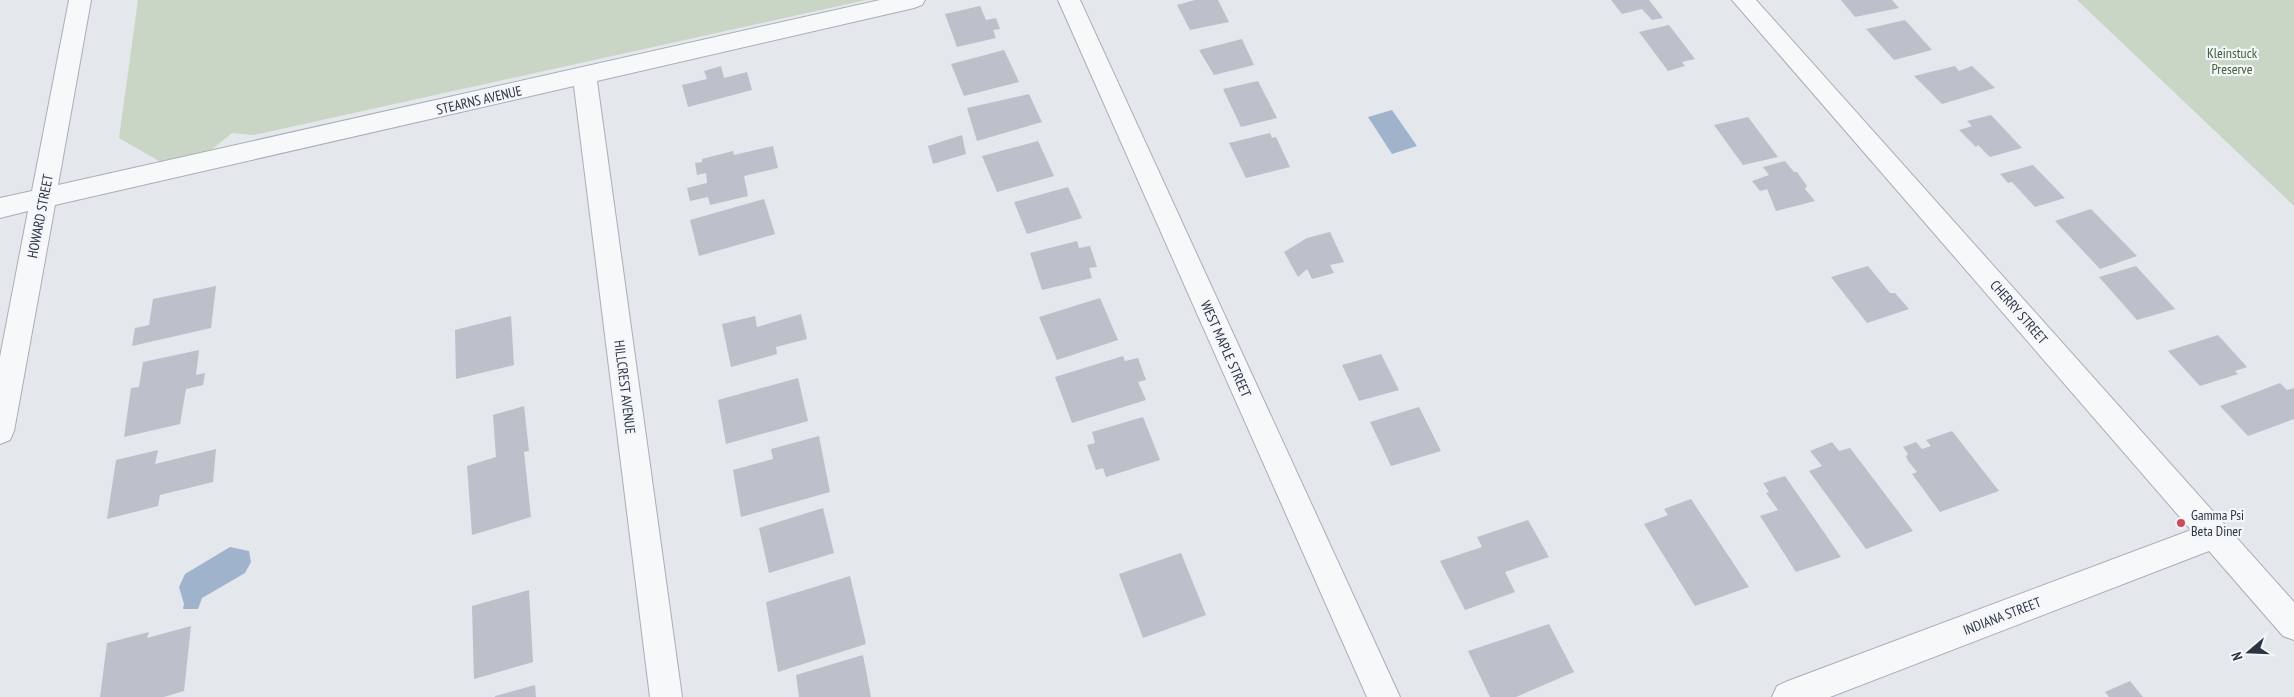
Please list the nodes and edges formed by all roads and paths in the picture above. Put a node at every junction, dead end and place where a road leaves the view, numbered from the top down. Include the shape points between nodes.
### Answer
1 (80, 0) edge
2 (914, 0) edge
3 (1069, 0) edge
4 (1743, 0) edge
5 (585, 76) junction
6 (44, 199) junction
7 (0, 208) edge
8 (4, 392) edge
9 (0, 432) edge
10 (2216, 535) junction
11 (2294, 625) edge
12 (666, 697) edge
13 (1384, 697) edge
14 (1788, 697) edge

1 - 6 street, HOWARD STREET
2 - 5 street, STEARNS AVENUE
3 - 13 street, WEST MAPLE STREET
4 - 10 street, CHERRY STREET
5 - 6 street, STEARNS AVENUE
5 - 12 street, HILLCREST AVENUE
6 - 7 street, STEARNS AVENUE
6 - 8 street, HOWARD STREET
8 - 9 street, HOWARD STREET
10 - 11 street, CHERRY STREET
10 - 14 street, INDIANA STREET

